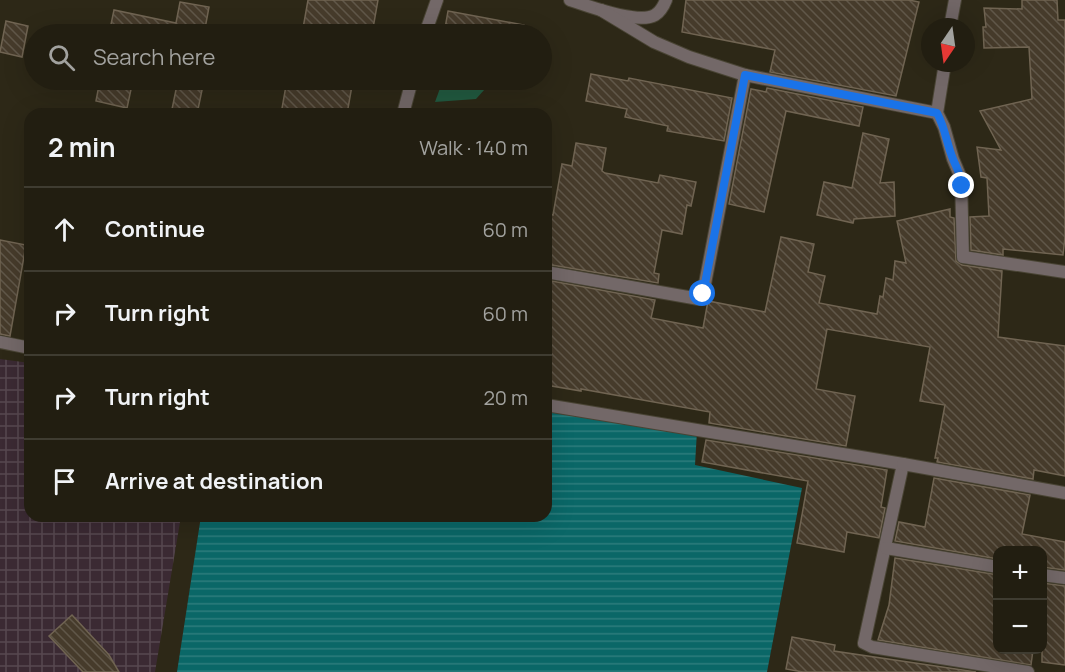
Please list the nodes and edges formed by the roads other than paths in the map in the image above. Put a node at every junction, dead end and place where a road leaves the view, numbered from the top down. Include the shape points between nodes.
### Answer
1 (437, 0) edge
2 (570, 0) edge
3 (666, 0) edge
4 (955, 0) edge
5 (601, 10) junction
6 (952, 18) edge
7 (429, 24) edge
8 (944, 72) edge
9 (745, 75) junction
10 (409, 90) edge
11 (405, 108) edge
12 (937, 113) junction
13 (1065, 272) edge
14 (552, 273) edge
15 (0, 342) edge
16 (24, 347) edge
17 (552, 406) edge
18 (903, 464) junction
19 (1065, 493) edge
20 (886, 548) junction
21 (993, 566) edge
22 (1047, 576) edge
23 (1065, 578) edge
24 (1028, 672) edge

1 - 7 street
2 - 5 street
3 - 5 street via 655,15 642,19
4 - 6 street
5 - 9 street via 654,42
8 - 12 street
9 - 12 street
9 - 14 street via 699,299
10 - 11 street
12 - 13 street via 961,178 963,257
15 - 16 street
17 - 18 street
18 - 19 street
18 - 20 street
20 - 21 street
20 - 24 street via 864,638 866,645
22 - 23 street

